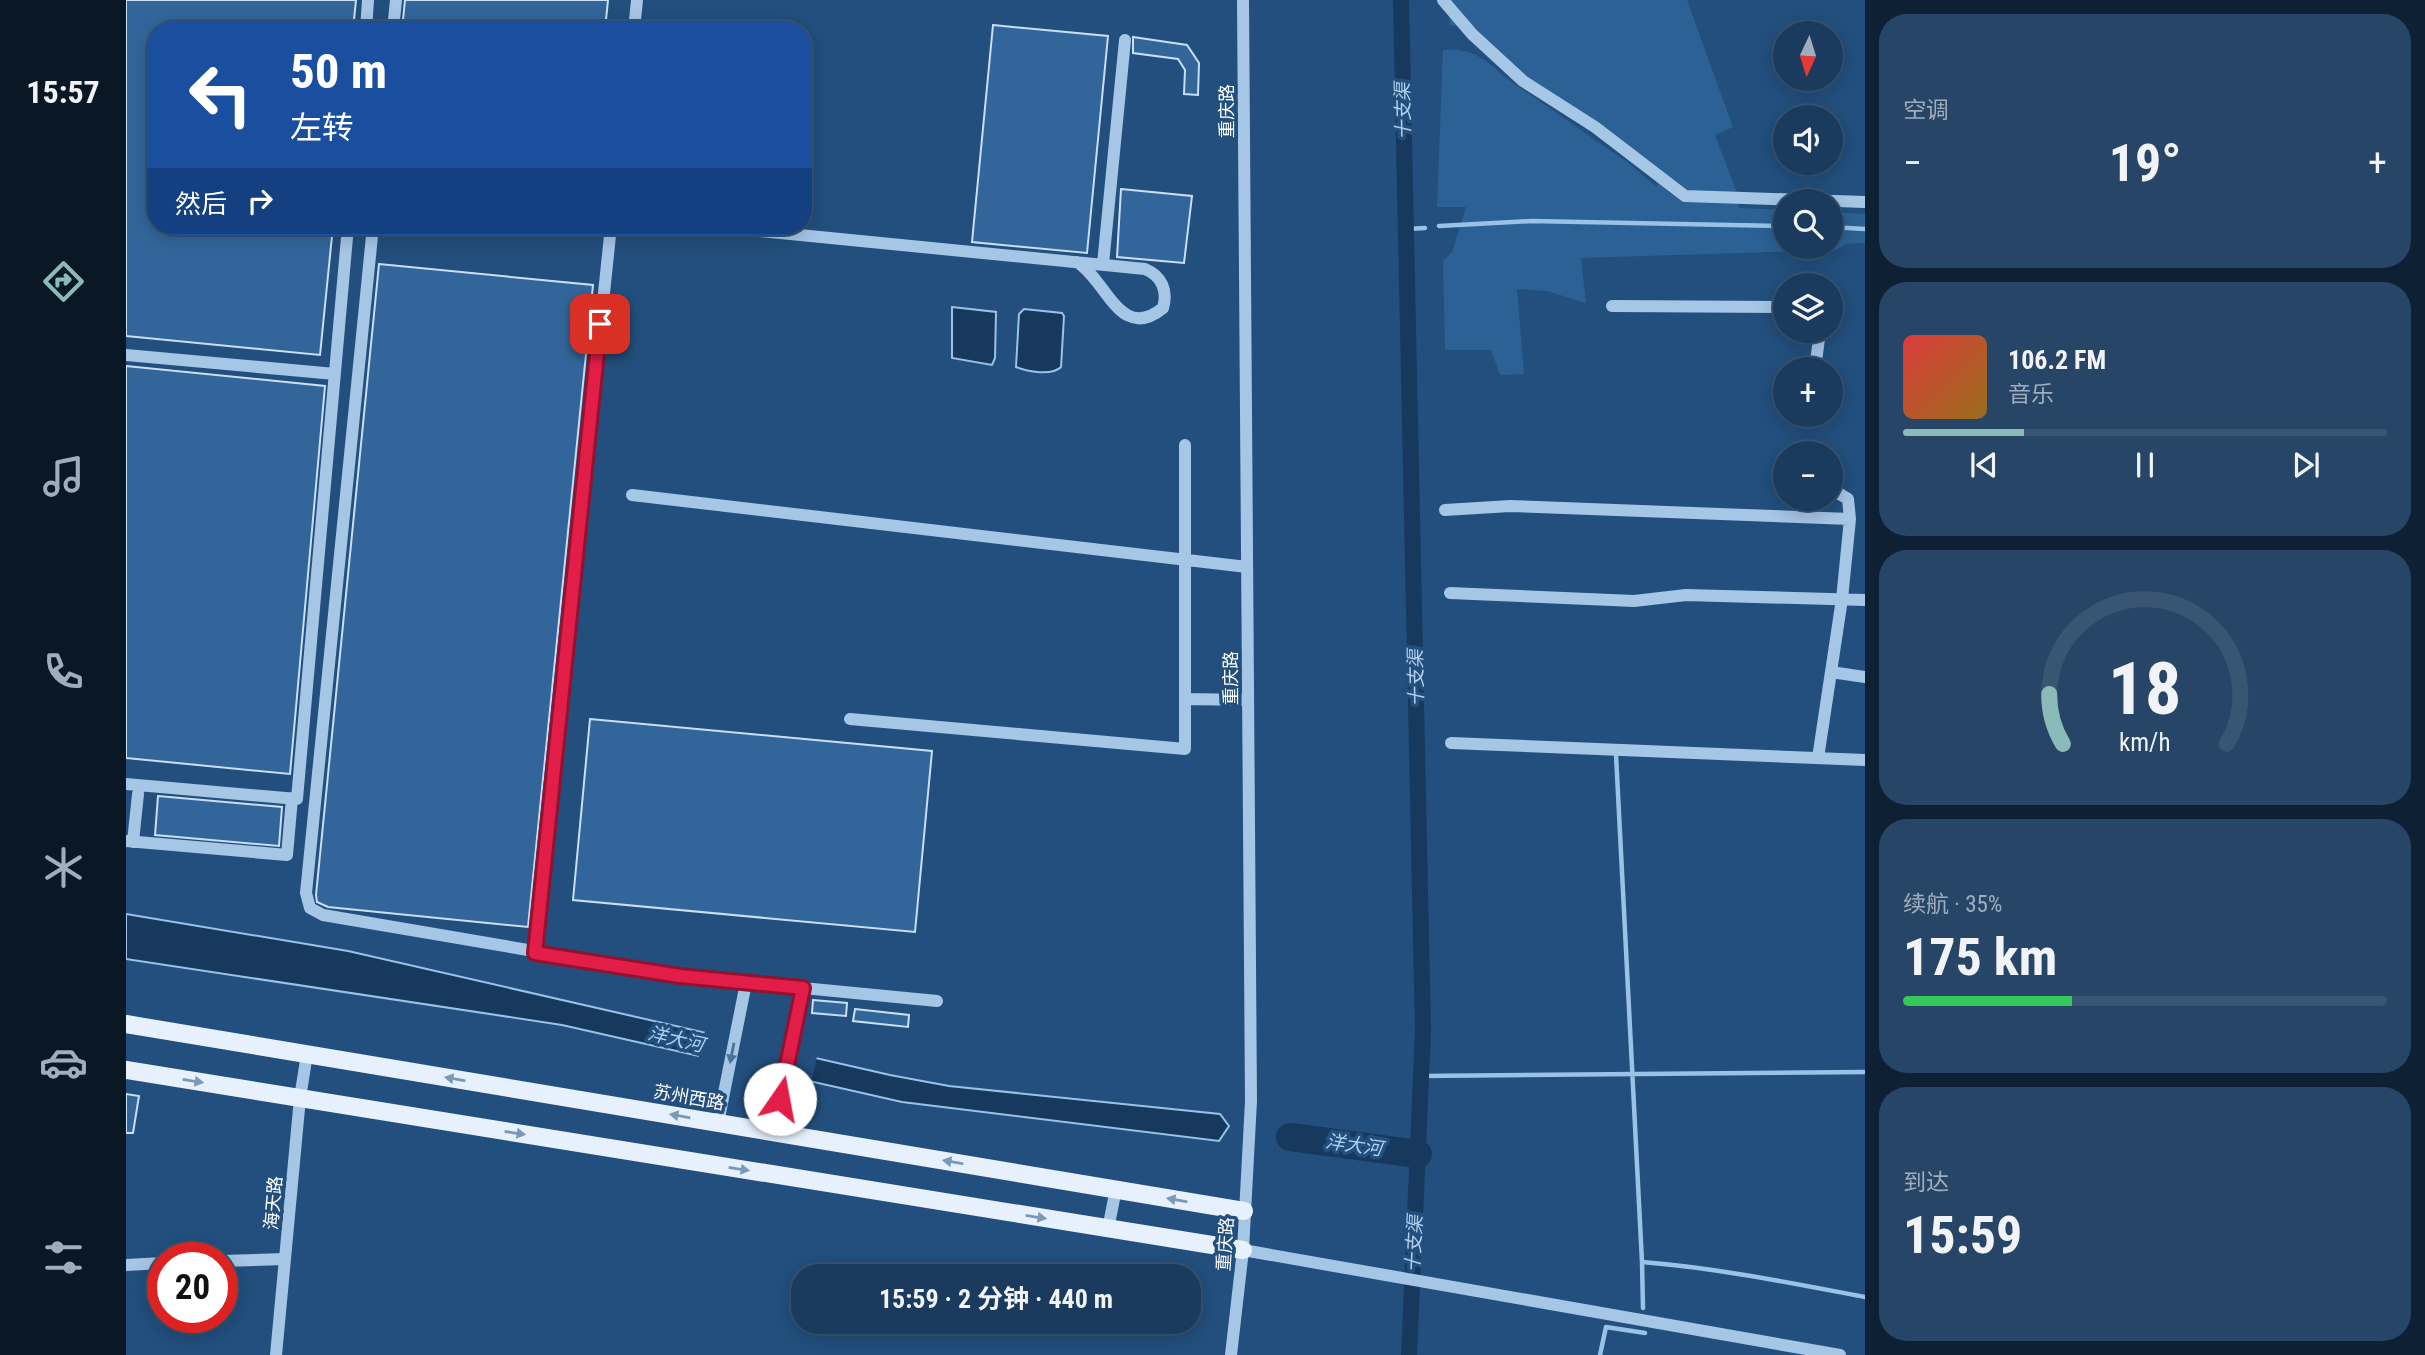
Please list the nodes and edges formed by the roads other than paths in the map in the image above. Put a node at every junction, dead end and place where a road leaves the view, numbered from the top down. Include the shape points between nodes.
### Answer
1 (368, 0) edge
2 (396, 0) edge
3 (637, 0) edge
4 (1243, 0) edge
5 (1443, 0) edge
6 (367, 21) edge
7 (394, 21) edge
8 (635, 21) edge
9 (1125, 40) dead end
10 (1865, 202) edge
11 (347, 235) edge
12 (372, 235) edge
13 (610, 235) edge
14 (800, 235) edge
15 (1077, 262) junction
16 (1102, 264) junction
17 (1612, 306) dead end
18 (1773, 307) edge
19 (126, 355) edge
20 (335, 374) junction
21 (1185, 445) dead end
22 (632, 495) dead end
23 (1843, 496) edge
24 (1445, 510) dead end
25 (1850, 519) junction
26 (1185, 560) junction
27 (1247, 567) junction
28 (1450, 593) dead end
29 (1842, 599) junction
30 (1865, 600) edge
31 (1831, 672) junction
32 (1865, 677) edge
33 (1185, 699) junction
34 (1248, 699) junction
35 (850, 719) dead end
36 (1451, 743) dead end
37 (1818, 758) junction
38 (1865, 760) edge
39 (126, 784) edge
40 (138, 794) dead end
41 (292, 798) junction
42 (130, 841) edge
43 (535, 953) junction
44 (746, 983) junction
45 (803, 988) junction
46 (937, 1001) dead end
47 (126, 1024) edge
48 (307, 1054) junction
49 (126, 1070) edge
50 (300, 1098) junction
51 (720, 1116) junction
52 (774, 1127) junction
53 (1116, 1189) junction
54 (1244, 1211) junction
55 (1108, 1229) junction
56 (1243, 1251) junction
57 (285, 1259) junction
58 (238, 1260) edge
59 (147, 1264) edge
60 (126, 1265) edge
61 (276, 1355) edge
62 (1231, 1355) edge
63 (1840, 1355) edge

1 - 6 street
2 - 7 street
3 - 8 street
4 - 27 street, 重庆路
5 - 10 street via 1523,81 1595,127 1685,195
9 - 16 street
11 - 20 street
12 - 43 street via 307,901 323,915
13 - 43 street
14 - 15 street
15 - 16 street
15 - 16 street via 1089,269 1127,316 1144,319 1163,308 1166,298 1155,273
17 - 18 street
19 - 20 street
20 - 41 street via 297,799
21 - 26 street
22 - 26 street
23 - 25 street via 1848,499
24 - 25 street via 1510,506
25 - 29 street
26 - 27 street
26 - 33 street
27 - 34 street, 重庆路
28 - 29 street via 1634,601 1686,595
29 - 30 street
29 - 31 street
31 - 32 street
31 - 37 street
33 - 34 street
33 - 35 street via 1185,748
34 - 54 street, 重庆路 via 1251,1101
36 - 37 street
37 - 38 street
39 - 41 street
40 - 42 street
41 - 42 street via 287,855
43 - 44 street
44 - 45 street
44 -> 51 street
45 - 46 street
45 - 52 street
47 - 48 main road, 苏州西路
48 - 50 street, 海天路
51 -> 48 main road, 苏州西路
49 -> 50 main road
50 -> 55 main road
50 - 57 street, 海天路
51 - 52 main road, 苏州西路
53 -> 52 main road, 苏州西路
54 -> 53 main road, 苏州西路
53 - 55 street
54 - 56 street, 重庆路
55 - 56 main road
56 - 62 street, 重庆路
56 - 63 street
57 - 58 street
57 - 61 street, 海天路
59 - 60 street

